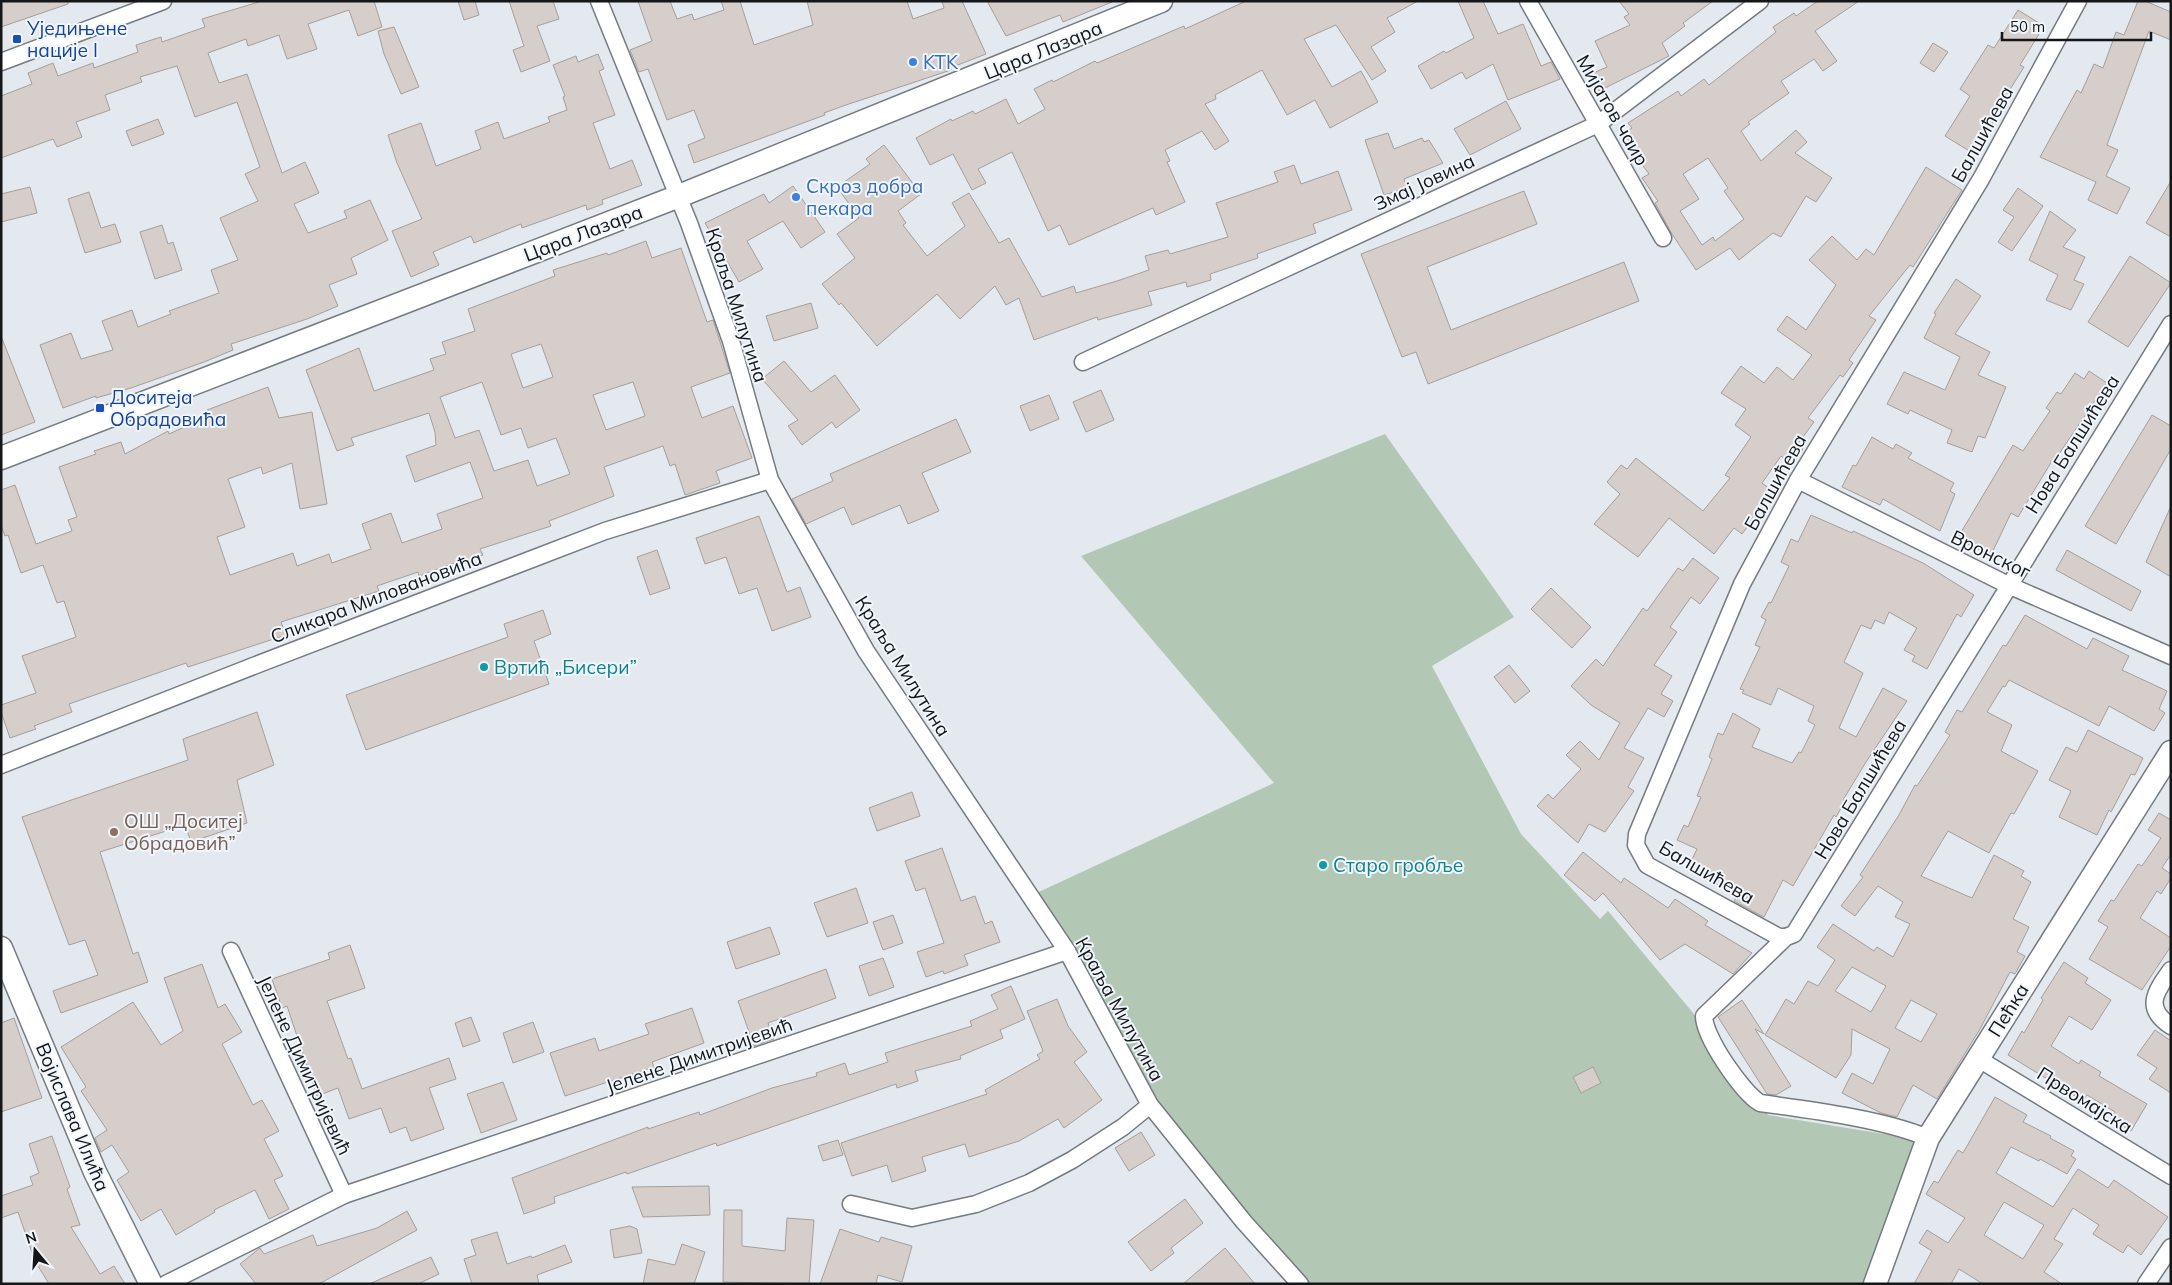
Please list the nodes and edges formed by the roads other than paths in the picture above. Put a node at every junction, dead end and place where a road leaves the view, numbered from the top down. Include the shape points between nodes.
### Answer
1 (163, 1) edge
2 (599, 1) edge
3 (1161, 1) edge
4 (1528, 1) edge
5 (1760, 1) edge
6 (2078, 1) edge
7 (1, 62) edge
8 (1598, 124) junction
9 (679, 196) junction
10 (1664, 238) dead end
11 (2171, 324) edge
12 (1083, 362) dead end
13 (1, 458) edge
14 (770, 480) junction
15 (1798, 480) junction
16 (2008, 585) junction
17 (2171, 656) edge
18 (2171, 752) edge
19 (1, 766) edge
20 (1786, 937) junction
21 (1, 948) edge
22 (230, 951) dead end
23 (1066, 951) junction
24 (2171, 970) edge
25 (2171, 1026) edge
26 (1977, 1058) junction
27 (1150, 1105) junction
28 (1928, 1138) junction
29 (2171, 1176) edge
30 (344, 1195) junction
31 (851, 1204) dead end
32 (2171, 1247) edge
33 (151, 1284) edge
34 (166, 1284) edge
35 (1300, 1284) edge
36 (1875, 1284) edge
37 (2146, 1284) edge

1 - 7 street
2 - 9 street, Краља Милутина
3 - 9 main road, Цара Лазара
4 - 8 street, Мијатов чаир
5 - 8 street, Змај Јовина
6 - 15 street, Балшићева via 1980,179
8 - 10 street, Мијатов чаир
8 - 12 street, Змај Јовина
9 - 13 main road, Цара Лазара
9 - 14 street, Краља Милутина via 731,341
11 - 16 street, Нова Балшићева
14 - 19 street, Сликара Миловановића via 606,531
14 - 23 street, Краља Милутина via 866,651
15 - 16 street, Вронског
15 - 20 street, Балшићева via 1742,584 1640,825 1636,845 1647,865 1779,937
16 - 17 street, Вронског
16 - 20 street, Нова Балшићева via 1794,934
18 - 26 main road, Пећка
20 - 28 street, Нова Балшићева via 1704,1016 1706,1031 1740,1084 1760,1102 1883,1124
21 - 33 main road, Војислава Илића via 95,1172
22 - 30 street, Јелене Димитријевић
23 - 27 street, Краља Милутина
23 - 30 street, Јелене Димитријевић
24 - 25 street via 2154,1000 2155,1011
26 - 28 main road, Пећка
26 - 29 street, Првомајска
27 - 31 street via 1072,1160 1028,1183 976,1204 912,1218
27 - 35 street, Краља Милутина via 1244,1222
28 - 36 main road, Пећка
30 - 34 street, Јелене Димитријевић
32 - 37 street

